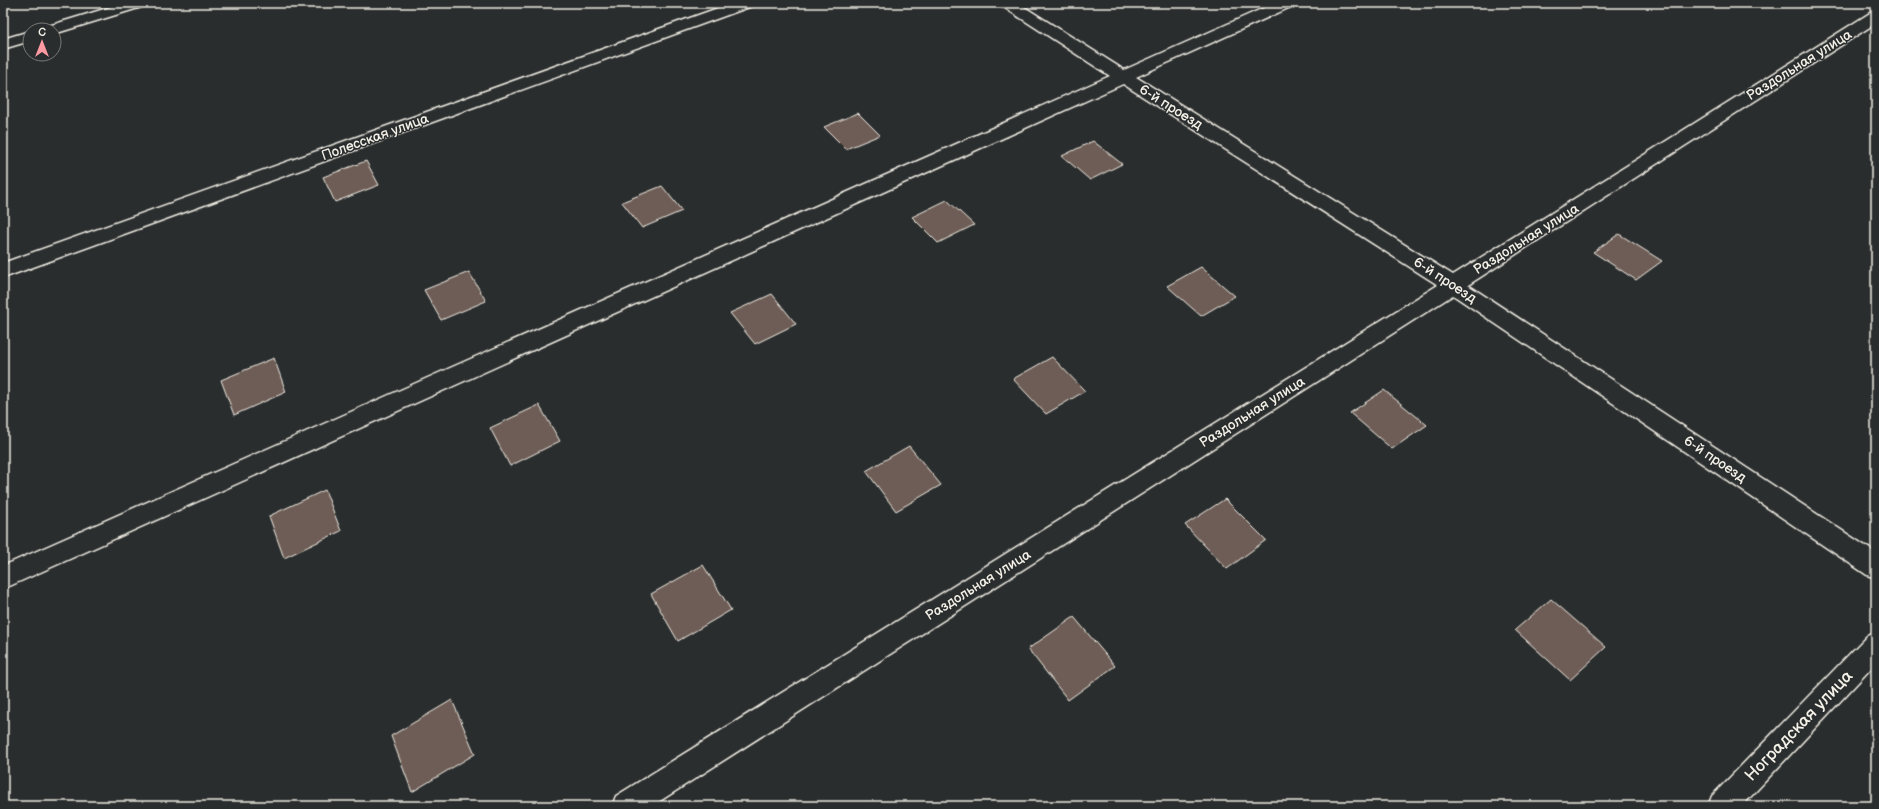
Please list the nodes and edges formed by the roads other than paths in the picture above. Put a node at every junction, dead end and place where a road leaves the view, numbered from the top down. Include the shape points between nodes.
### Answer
1 (140, 3) edge
2 (747, 3) edge
3 (1007, 3) edge
4 (1288, 3) edge
5 (1876, 16) edge
6 (62, 27) edge
7 (22, 38) edge
8 (3, 44) edge
9 (1125, 77) junction
10 (3, 271) edge
11 (1453, 285) junction
12 (1876, 567) edge
13 (3, 578) edge
14 (1876, 645) edge
15 (626, 806) edge
16 (1722, 806) edge

1 - 6 street
2 - 10 street, Полесская улица
3 - 9 street, 6-й проезд
4 - 9 street
5 - 11 street, Раздольная улица
7 - 8 street
9 - 11 street, 6-й проезд
9 - 13 street
11 - 12 street, 6-й проезд
11 - 15 street, Раздольная улица
14 - 16 street, Ноградская улица

